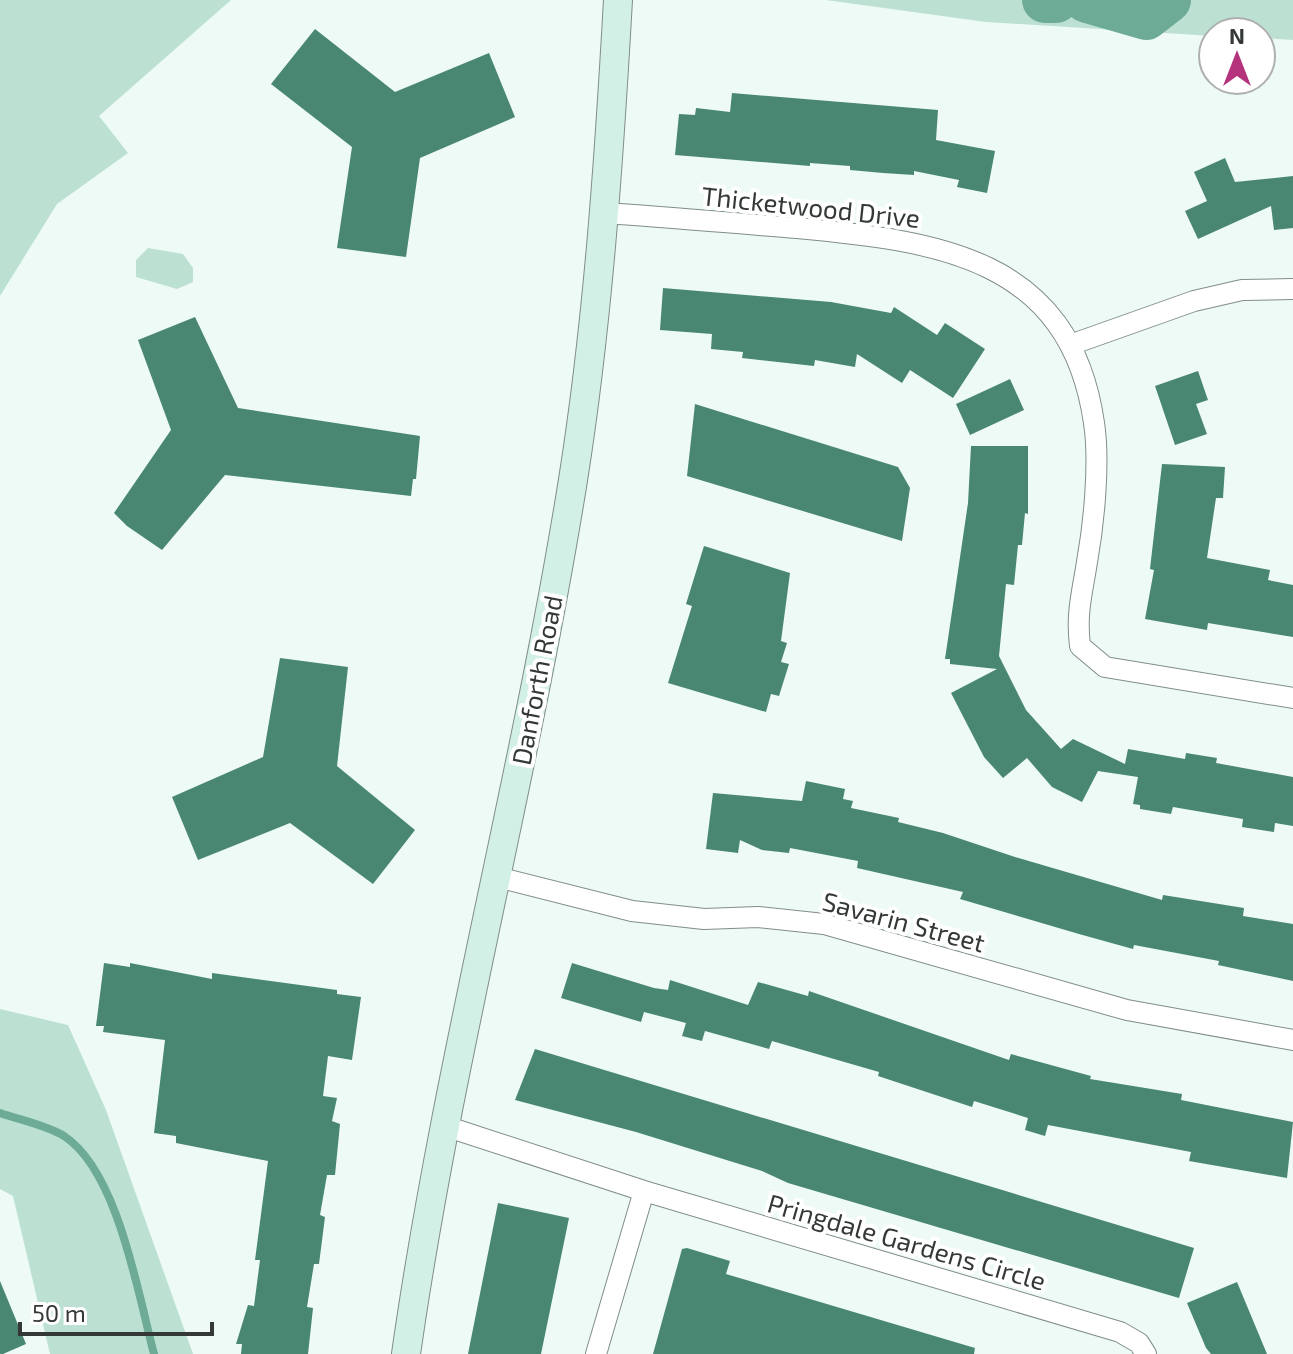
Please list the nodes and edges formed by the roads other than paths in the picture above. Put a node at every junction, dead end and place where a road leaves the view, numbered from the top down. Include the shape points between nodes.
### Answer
1 (618, 0) edge
2 (603, 213) junction
3 (1293, 289) edge
4 (1070, 345) junction
5 (1293, 698) edge
6 (497, 877) junction
7 (1293, 1040) edge
8 (445, 1126) junction
9 (644, 1191) junction
10 (406, 1354) edge
11 (596, 1354) edge
12 (1146, 1354) edge

1 - 2 main road, Danforth Road
2 - 4 street, Thicketwood Drive via 892,237 945,250 1026,288
2 - 6 main road, Danforth Road via 573,477
3 - 4 street via 1242,290 1194,301
4 - 5 street, Thicketwood Drive via 1094,424 1088,559 1076,614 1080,646 1105,667
6 - 7 street, Savarin Street via 632,911 824,924 1127,1010
6 - 8 main road, Danforth Road
8 - 9 street, Pringdale Gardens Circle
8 - 10 main road, Danforth Road
9 - 11 street
9 - 12 street, Pringdale Gardens Circle via 1120,1332

